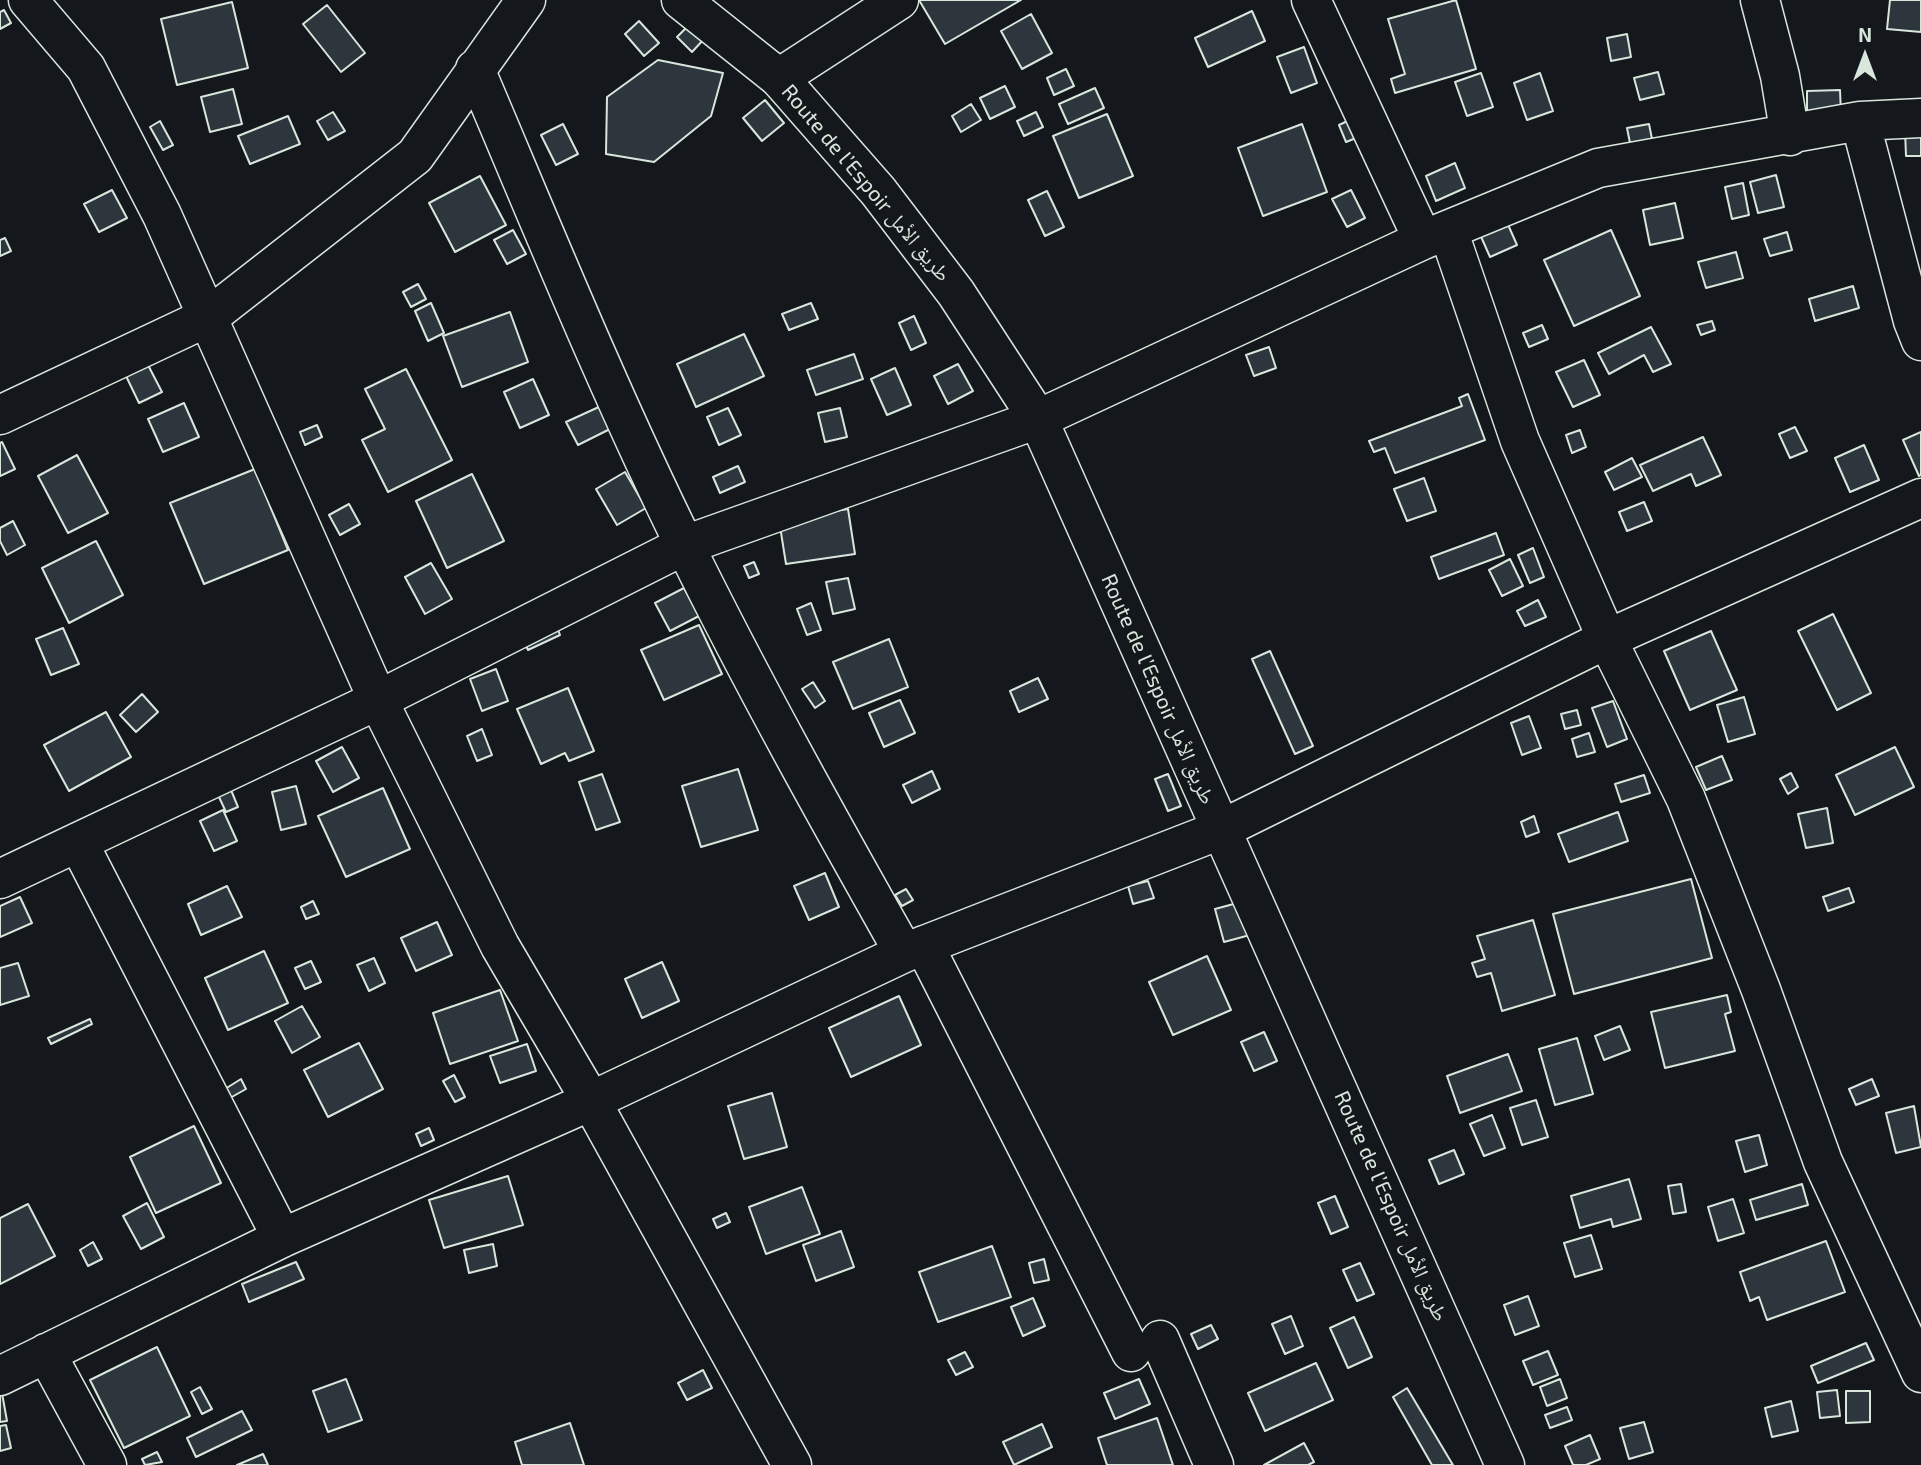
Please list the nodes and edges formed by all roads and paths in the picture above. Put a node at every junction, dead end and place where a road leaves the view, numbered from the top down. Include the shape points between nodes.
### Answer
1 (28, 0) edge
2 (526, 0) edge
3 (681, 0) edge
4 (899, 0) edge
5 (1311, 0) edge
6 (1760, 0) edge
7 (475, 69) junction
8 (779, 78) junction
9 (1921, 118) edge
10 (1860, 121) junction
11 (1790, 136) junction
12 (1435, 235) junction
13 (210, 316) junction
14 (1921, 341) edge
15 (0, 415) edge
16 (1038, 419) junction
17 (1921, 498) edge
18 (685, 545) junction
19 (1607, 639) junction
20 (378, 700) junction
21 (1220, 830) junction
22 (78, 842) junction
23 (0, 878) edge
24 (914, 949) junction
25 (591, 1101) junction
26 (282, 1238) junction
27 (46, 1353) junction
28 (1921, 1373) edge
29 (0, 1376) edge
30 (107, 1465) edge
31 (792, 1465) edge
32 (1214, 1465) edge
33 (1504, 1465) edge

1 - 13 main road via 86,68
2 - 7 main road
3 - 8 main road, Route de l’Espoir طريق الأمل
4 - 8 main road
5 - 12 main road
6 - 11 main road
7 - 13 main road via 415,156
7 - 18 main road
8 - 16 main road, Route de l’Espoir طريق الأمل via 877,191 956,293
9 - 10 main road
10 - 11 main road
10 - 14 main road
11 - 12 main road via 1598,169
12 - 16 main road
12 - 19 main road
13 - 15 main road
13 - 20 main road
16 - 18 main road
16 - 21 main road, Route de l’Espoir طريق الأمل
17 - 19 main road
18 - 20 main road
18 - 24 main road via 744,662
19 - 21 main road
19 - 28 main road via 1686,799 1823,1162
20 - 22 main road
20 - 25 main road via 500,946
21 - 24 main road
21 - 33 main road, Route de l’Espoir طريق الأمل
22 - 23 main road
22 - 26 main road
24 - 25 main road
24 - 32 main road
25 - 26 main road
25 - 31 main road
26 - 27 main road
27 - 29 main road
27 - 30 main road

